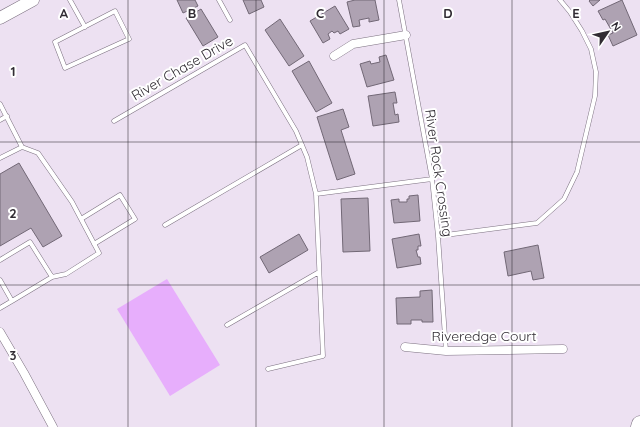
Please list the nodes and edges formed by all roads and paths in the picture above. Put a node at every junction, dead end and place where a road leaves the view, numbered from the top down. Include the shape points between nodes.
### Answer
1 (33, 0) edge
2 (70, 0) edge
3 (220, 0) edge
4 (399, 0) edge
5 (560, 0) edge
6 (0, 18) edge
7 (230, 20) dead end
8 (85, 27) junction
9 (406, 35) junction
10 (334, 56) dead end
11 (0, 104) edge
12 (6, 116) junction
13 (0, 120) edge
14 (114, 121) dead end
15 (302, 145) junction
16 (22, 147) junction
17 (0, 158) edge
18 (432, 179) junction
19 (316, 194) junction
20 (81, 219) junction
21 (165, 225) dead end
22 (438, 236) junction
23 (94, 244) junction
24 (0, 260) edge
25 (319, 272) junction
26 (52, 277) junction
27 (0, 280) edge
28 (12, 301) junction
29 (0, 308) edge
30 (227, 325) dead end
31 (0, 332) edge
32 (405, 347) dead end
33 (563, 348) dead end
34 (446, 351) junction
35 (268, 369) dead end
36 (640, 424) edge
37 (53, 427) edge
38 (639, 427) edge

1 - 6 street
2 - 8 lane
3 - 7 lane
4 - 9 lane, River Rock Crossing
5 - 22 lane via 582,31 591,49 596,72 595,96 577,172 564,199 537,223
8 - 8 lane via 115,11 129,39 65,68 55,42
9 - 10 street via 353,44
9 - 18 lane, River Rock Crossing
11 - 12 lane
12 - 13 lane
12 - 16 lane
14 - 15 lane, River Chase Drive via 245,45
15 - 19 lane, River Chase Drive
15 - 21 lane
16 - 17 lane
16 - 20 lane via 38,152
18 - 19 lane
18 - 22 lane, River Rock Crossing
19 - 25 lane, River Chase Drive
20 - 23 lane
20 - 23 lane via 120,195 135,219
22 - 34 lane, River Rock Crossing
23 - 26 lane via 100,253 66,274
24 - 26 lane via 30,242
25 - 30 lane
25 - 35 lane, River Chase Drive via 323,356
26 - 28 lane
27 - 28 lane
28 - 29 lane
31 - 37 street
32 - 34 street, Riveredge Court
33 - 34 street, Riveredge Court
36 - 38 highway

